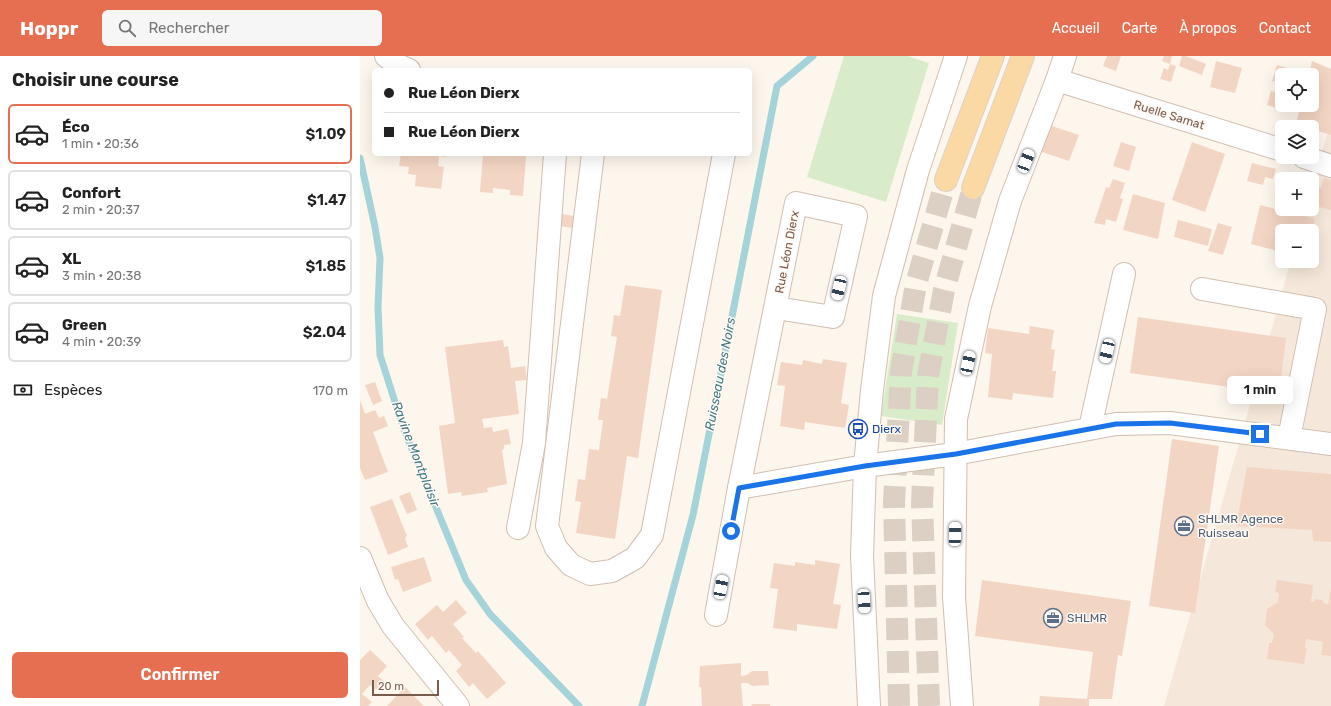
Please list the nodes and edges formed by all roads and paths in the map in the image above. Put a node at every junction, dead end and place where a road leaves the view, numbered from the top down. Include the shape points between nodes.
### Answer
1 (386, 56) edge
2 (956, 56) edge
3 (993, 56) edge
4 (1023, 56) edge
5 (1065, 56) edge
6 (405, 68) edge
7 (1057, 80) junction
8 (1275, 148) edge
9 (555, 156) edge
10 (593, 156) edge
11 (724, 156) edge
12 (1319, 162) edge
13 (1331, 166) edge
14 (946, 180) tunnel mouth
15 (973, 188) tunnel mouth
16 (1124, 274) dead end
17 (1202, 289) dead end
18 (776, 308) junction
19 (1090, 428) junction
20 (1289, 438) junction
21 (1331, 444) edge
22 (956, 454) junction
23 (865, 466) junction
24 (739, 488) junction
25 (518, 528) dead end
26 (360, 558) edge
27 (716, 615) dead end
28 (458, 706) edge
29 (869, 706) edge
30 (962, 706) edge

1 - 6 street
2 - 23 street via 918,170 884,296
3 - 14 main road
4 - 15 main road
5 - 7 street
7 - 8 street, Ruelle Samat
7 - 22 street via 1010,201 980,306 956,419
9 - 25 street via 534,443
10 - 11 street via 547,526 556,548 571,564 590,574 612,571 635,558 652,535
12 - 13 street
16 - 19 street
17 - 20 street via 1315,309
18 - 18 street, Rue Léon Dierx via 833,317 856,216 796,202
18 - 24 street, Rue Léon Dierx
19 - 20 street via 1116,424 1170,423
19 - 22 street
20 - 21 street
22 - 23 street
22 - 30 street via 954,597
23 - 24 street
23 - 29 street via 862,556
24 - 27 street, Rue Léon Dierx
26 - 28 street via 378,601 393,626

